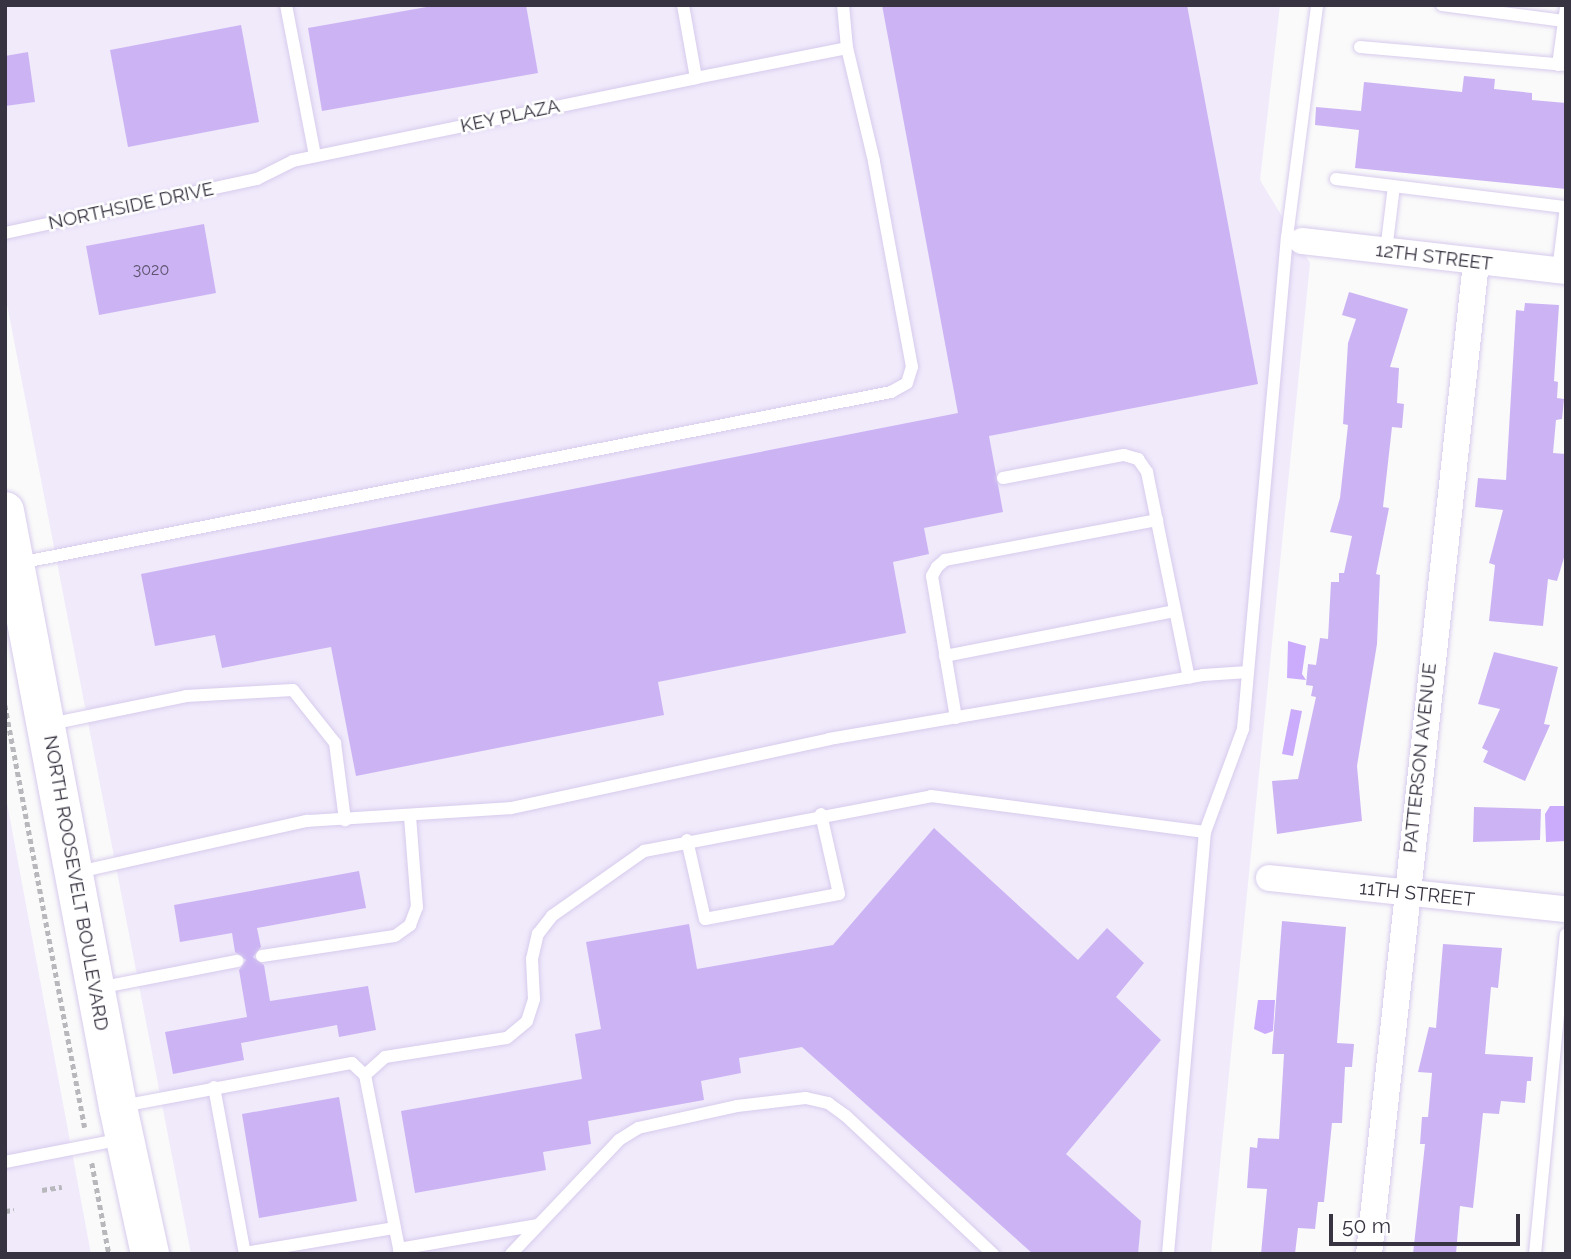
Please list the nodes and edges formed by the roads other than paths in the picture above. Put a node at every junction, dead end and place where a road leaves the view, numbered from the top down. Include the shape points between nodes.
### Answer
1 (286, 5) edge
2 (683, 5) edge
3 (843, 5) edge
4 (1317, 5) edge
5 (1442, 5) edge
6 (1566, 7) edge
7 (1564, 21) junction
8 (1360, 47) dead end
9 (847, 48) junction
10 (1562, 65) edge
11 (696, 78) junction
12 (314, 156) junction
13 (257, 179) joint
14 (1336, 179) dead end
15 (1394, 186) junction
16 (1565, 207) edge
17 (5, 233) edge
18 (1302, 241) dead end
19 (1386, 251) junction
20 (1476, 263) junction
21 (1562, 271) edge
22 (1003, 478) dead end
23 (5, 511) edge
24 (1157, 520) junction
25 (10, 565) edge
26 (1175, 611) junction
27 (945, 656) junction
28 (1248, 672) junction
29 (1189, 678) junction
30 (956, 718) junction
31 (46, 724) junction
32 (821, 814) junction
33 (410, 815) junction
34 (345, 820) junction
35 (1205, 832) junction
36 (687, 840) junction
37 (74, 872) junction
38 (1269, 878) dead end
39 (1405, 892) junction
40 (1566, 909) edge
41 (1566, 934) edge
42 (262, 956) dead end
43 (237, 961) dead end
44 (95, 988) junction
45 (365, 1075) junction
46 (214, 1087) junction
47 (110, 1130) junction
48 (5, 1162) edge
49 (539, 1225) junction
50 (395, 1228) junction
51 (399, 1252) edge
52 (245, 1253) edge
53 (150, 1254) edge
54 (511, 1254) edge
55 (993, 1254) edge
56 (1168, 1254) edge
57 (1369, 1254) edge
58 (1535, 1254) edge

1 - 12 lane
2 - 11 lane
3 - 9 lane
4 - 28 lane via 1287,237
5 - 7 lane
6 - 7 lane
7 - 10 lane
8 - 10 lane
9 - 11 lane, KEY PLAZA
9 - 25 lane via 874,161 912,367 907,383 891,392
11 - 12 lane, KEY PLAZA
12 - 13 lane, KEY PLAZA via 293,160
13 - 17 lane, NORTHSIDE DRIVE
14 - 15 lane
15 - 16 lane
15 - 19 lane
16 - 21 lane
18 - 19 street, 12TH STREET
19 - 20 street, 12TH STREET
20 - 21 street, 12TH STREET
20 - 39 street, PATTERSON AVENUE
22 - 24 lane via 1124,455 1138,460 1147,472
23 - 25 main road, NORTH ROOSEVELT BOULEVARD
24 - 26 lane
24 - 27 lane via 945,560 932,576
25 - 31 main road, NORTH ROOSEVELT BOULEVARD
26 - 27 lane
26 - 29 lane
27 - 30 lane
28 - 29 lane
28 - 35 lane via 1243,729
29 - 30 lane
30 - 33 lane via 829,739 511,808
31 - 34 lane via 186,696 293,690 335,743
31 - 37 main road, NORTH ROOSEVELT BOULEVARD
32 - 35 lane via 931,796
32 - 36 lane
32 - 36 lane via 839,894 705,919
33 - 34 lane
33 - 42 lane via 417,906 410,925 395,936
34 - 37 lane via 307,821
35 - 56 lane
36 - 45 lane via 644,851 552,916 538,934 532,959 534,999 527,1021 507,1038 385,1057
37 - 44 main road, NORTH ROOSEVELT BOULEVARD
38 - 39 street, 11TH STREET
39 - 40 street, 11TH STREET
39 - 57 street, PATTERSON AVENUE
41 - 58 lane
43 - 44 lane
44 - 47 main road, NORTH ROOSEVELT BOULEVARD
45 - 46 lane via 352,1063 333,1064
45 - 50 lane
46 - 47 lane
46 - 52 lane
47 - 48 lane
47 - 53 main road, NORTH ROOSEVELT BOULEVARD
49 - 51 lane
49 - 54 lane
49 - 55 lane via 619,1140 638,1128 737,1106 806,1098 828,1102 846,1116
50 - 51 lane
50 - 52 lane

